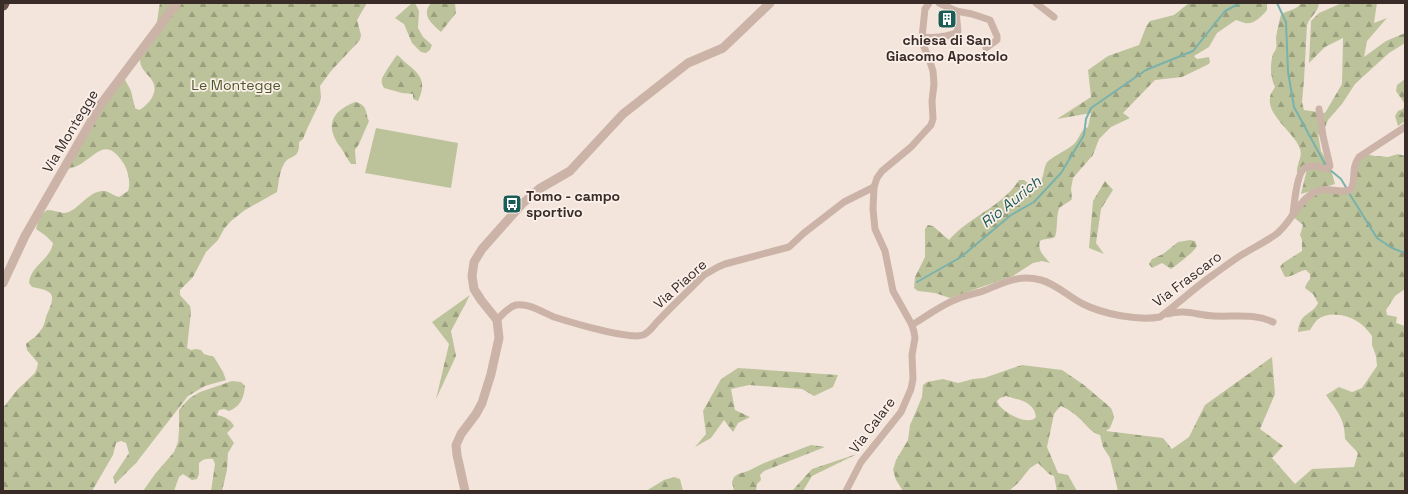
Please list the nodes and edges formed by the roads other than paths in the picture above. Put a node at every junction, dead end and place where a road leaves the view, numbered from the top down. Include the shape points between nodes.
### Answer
1 (177, 3) edge
2 (770, 3) edge
3 (929, 3) edge
4 (939, 3) edge
5 (1036, 3) edge
6 (956, 11) junction
7 (1054, 17) dead end
8 (922, 37) junction
9 (986, 48) dead end
10 (1319, 109) dead end
11 (1405, 127) edge
12 (874, 187) junction
13 (1293, 214) junction
14 (3, 283) edge
15 (1160, 317) junction
16 (497, 320) junction
17 (1273, 322) dead end
18 (912, 325) junction
19 (465, 491) edge
20 (846, 491) edge

1 - 14 street, Via Montegge via 101,104 25,236
2 - 16 street via 723,48 688,63 623,114 570,171 522,204 482,249 474,262 474,289
3 - 8 street via 925,9
4 - 6 street
5 - 7 street
6 - 8 street via 958,32 935,38
6 - 9 street via 990,20 997,40
8 - 12 street via 930,60 934,84 933,119 931,125 911,147 882,171
10 - 13 street via 1330,166 1327,169 1311,166 1302,170
11 - 13 street, Via Frascaro via 1359,157 1355,162 1354,183 1350,190 1319,190 1306,198
12 - 16 street, Via Piaore via 844,202 789,248 711,270 650,331 638,337 565,321 522,305 511,308
12 - 18 street via 875,229 885,251 893,291
13 - 15 street, Via Frascaro via 1276,235 1211,276
15 - 17 street via 1184,311 1212,316 1257,316
15 - 18 street, Via Frascaro via 1152,319 1104,311 1083,304 1043,280 1019,278 958,298
16 - 19 street via 499,338 486,392 456,445
18 - 20 street, Via Calare via 914,338 911,390 896,420 861,462

